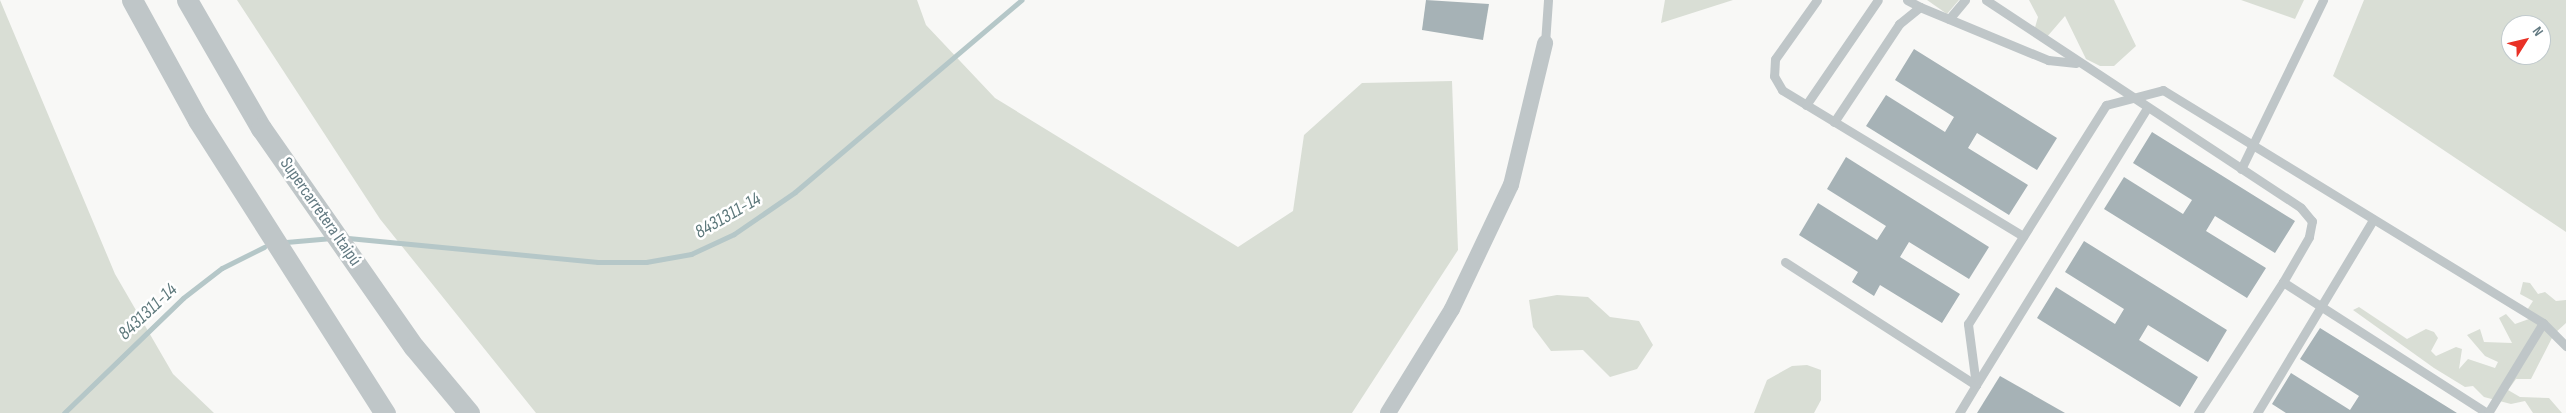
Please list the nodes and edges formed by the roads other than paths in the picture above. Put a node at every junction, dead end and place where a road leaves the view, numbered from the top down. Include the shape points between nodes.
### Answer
1 (132, 0) edge
2 (187, 0) edge
3 (1548, 0) edge
4 (1818, 0) edge
5 (1878, 0) edge
6 (1907, 0) edge
7 (1965, 0) edge
8 (1986, 0) edge
9 (2323, 0) edge
10 (1920, 7) junction
11 (1949, 19) junction
12 (1545, 44) joint
13 (2079, 64) junction
14 (2129, 95) junction
15 (1806, 105) junction
16 (2147, 108) junction
17 (1834, 122) junction
18 (2252, 144) junction
19 (2241, 169) junction
20 (2373, 220) junction
21 (2023, 236) junction
22 (1785, 262) dead end
23 (2282, 282) junction
24 (2322, 306) junction
25 (2543, 322) junction
26 (2566, 346) edge
27 (1976, 385) junction
28 (385, 413) edge
29 (469, 413) edge
30 (1388, 413) edge
31 (1959, 413) edge
32 (2198, 413) edge
33 (2257, 413) edge
34 (2487, 413) edge

1 - 28 street via 198,120
2 - 29 street, Supercarretera Itaipú via 261,128 414,347
3 - 12 lane
4 - 15 lane via 1775,59 1774,76 1782,90
5 - 15 lane
6 - 10 lane
7 - 11 lane
8 - 13 lane
9 - 18 lane
10 - 11 lane
10 - 17 lane via 1899,24
11 - 13 lane via 2048,60
12 - 30 street via 1511,185 1452,309
13 - 14 lane
14 - 16 lane
14 - 18 lane via 2163,90
14 - 21 lane via 2106,105
15 - 17 lane
16 - 19 lane
16 - 27 lane
17 - 21 lane
18 - 19 lane
18 - 20 lane
19 - 23 lane via 2301,208 2312,221 2309,237
20 - 24 lane
20 - 25 lane
21 - 27 lane via 1968,324
22 - 27 lane
23 - 24 lane
23 - 32 lane
24 - 33 lane
24 - 34 lane
25 - 26 lane
25 - 34 lane
27 - 31 lane

